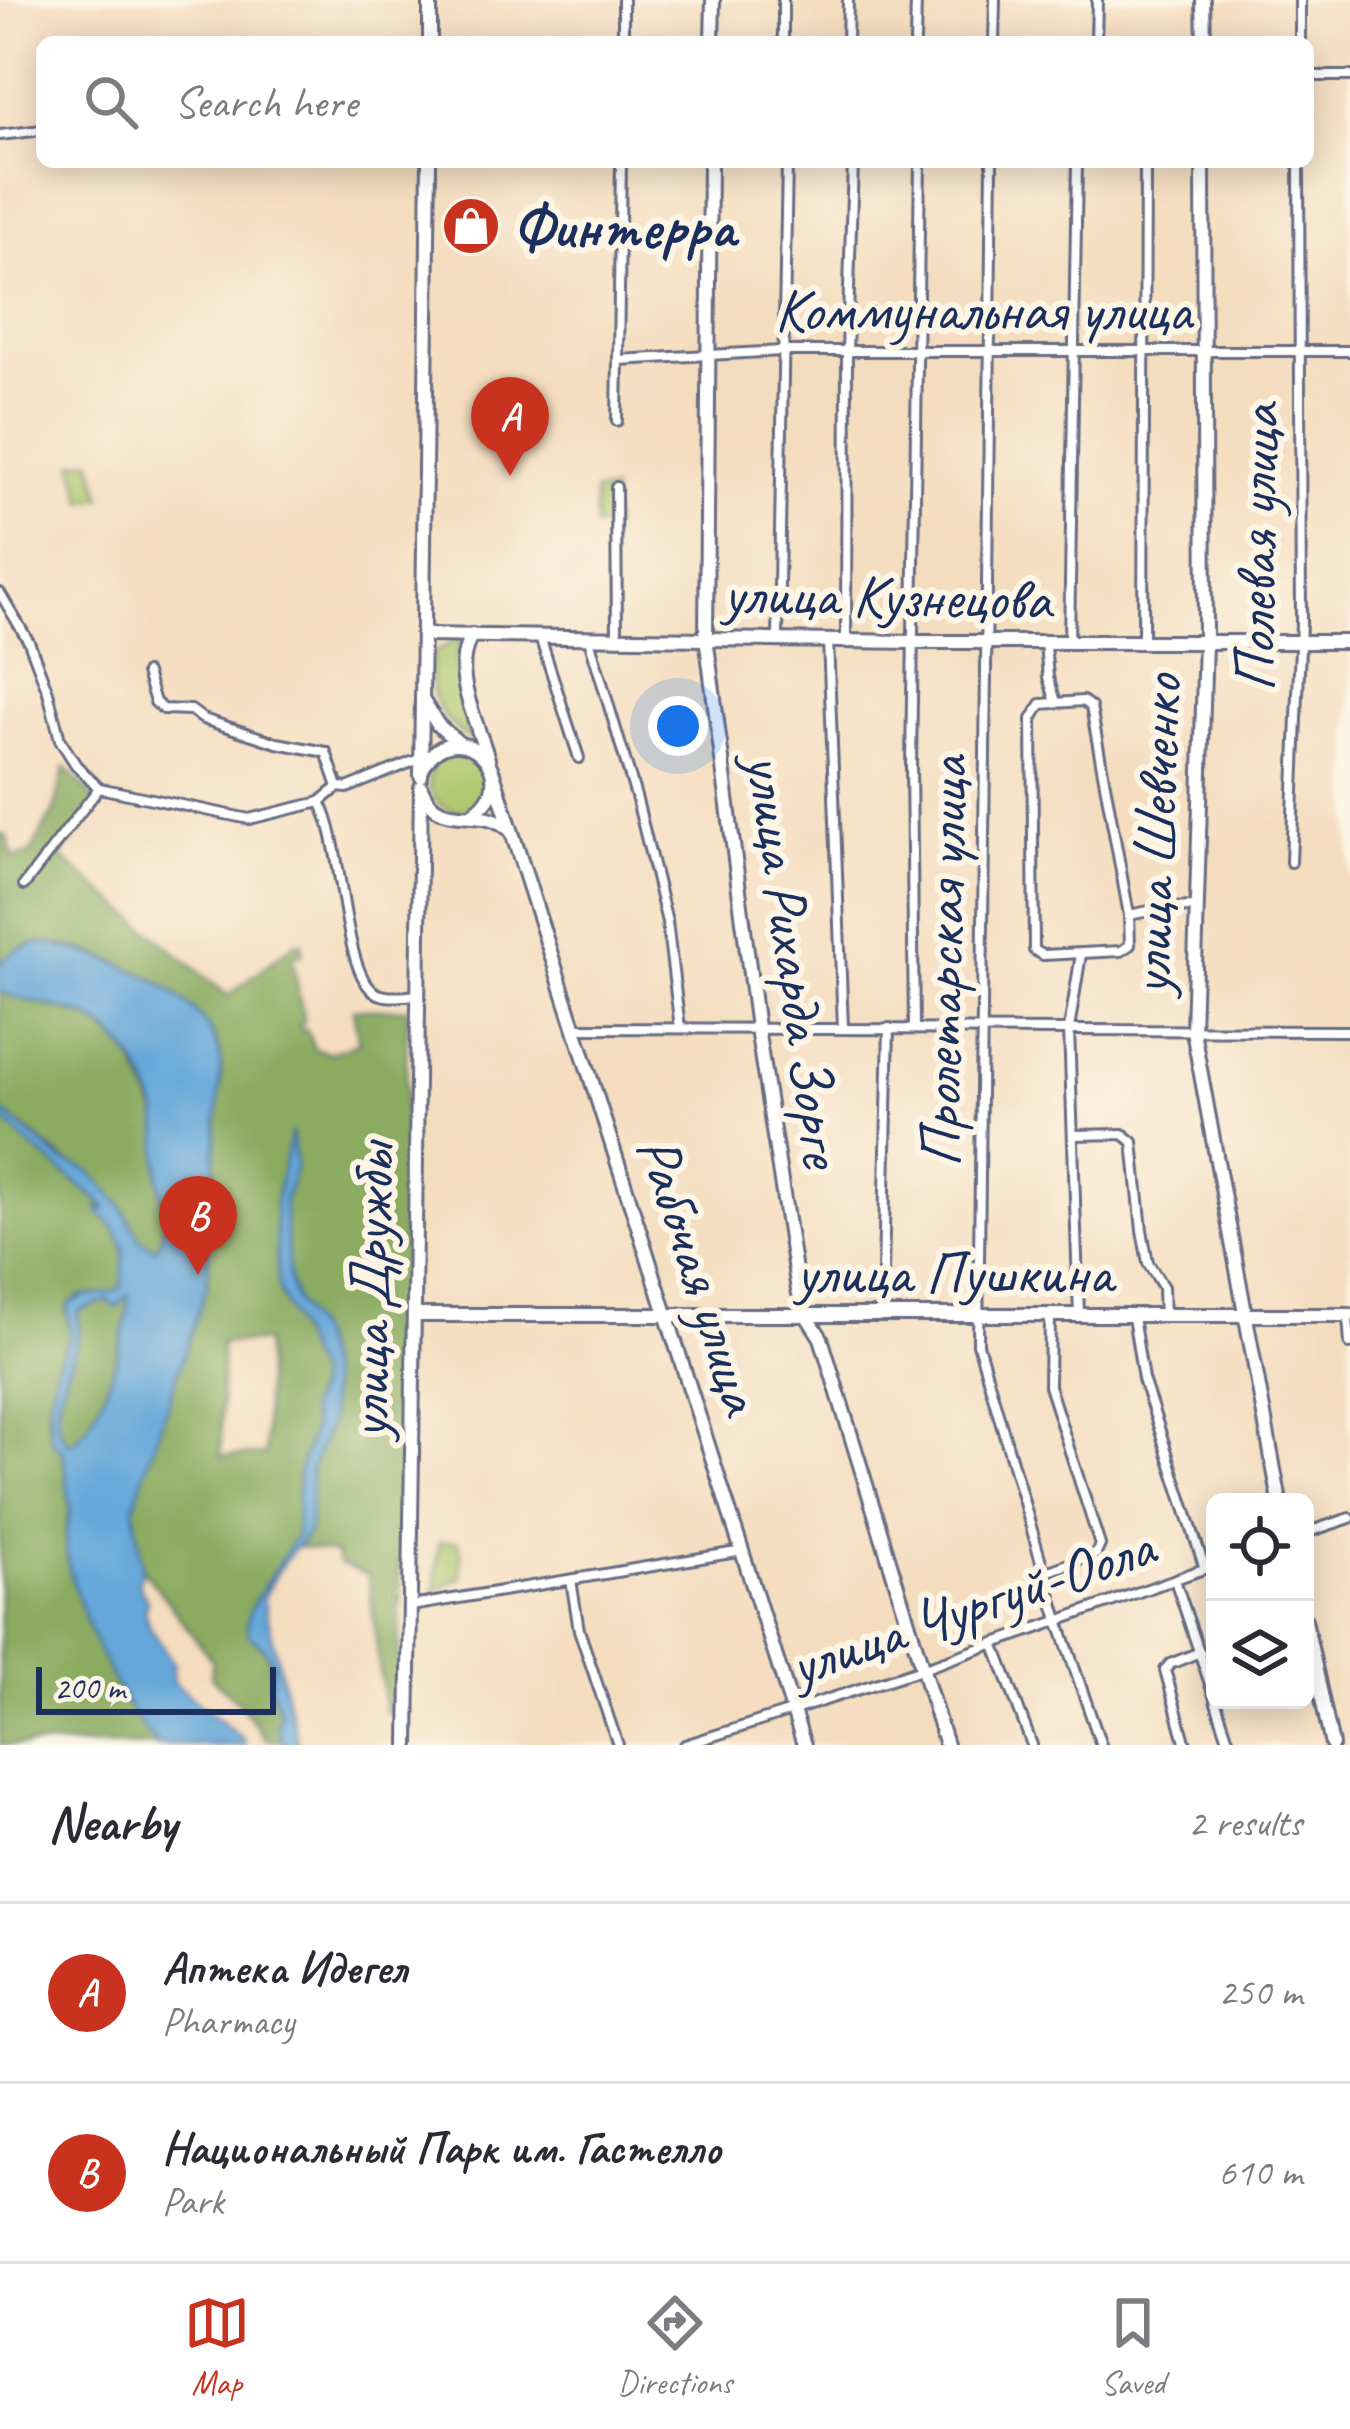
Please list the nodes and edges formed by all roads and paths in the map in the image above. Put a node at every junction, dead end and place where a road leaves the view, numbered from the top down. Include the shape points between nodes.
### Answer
1 (430, 0) edge
2 (623, 0) edge
3 (713, 0) edge
4 (784, 0) edge
5 (848, 0) edge
6 (916, 0) edge
7 (994, 0) edge
8 (1097, 0) edge
9 (1204, 0) edge
10 (1300, 0) edge
11 (430, 36) edge
12 (622, 36) edge
13 (712, 36) edge
14 (783, 36) edge
15 (847, 36) edge
16 (915, 36) edge
17 (994, 36) edge
18 (1096, 36) edge
19 (1204, 36) edge
20 (1300, 36) edge
21 (1314, 76) edge
22 (1350, 76) edge
23 (36, 131) edge
24 (0, 134) edge
25 (429, 168) edge
26 (621, 168) edge
27 (710, 168) edge
28 (787, 168) edge
29 (853, 168) edge
30 (920, 168) edge
31 (992, 168) edge
32 (1077, 168) edge
33 (1145, 168) edge
34 (1203, 168) edge
35 (1299, 168) edge
36 (1201, 349) junction
37 (1072, 350) junction
38 (1144, 350) junction
39 (1298, 350) junction
40 (782, 351) junction
41 (991, 351) junction
42 (1350, 351) edge
43 (848, 352) junction
44 (918, 352) junction
45 (706, 355) junction
46 (618, 360) junction
47 (617, 422) dead end
48 (616, 487) dead end
49 (0, 593) edge
50 (423, 634) junction
51 (472, 635) junction
52 (540, 636) junction
53 (588, 636) junction
54 (616, 637) junction
55 (706, 637) junction
56 (778, 638) junction
57 (828, 638) junction
58 (846, 638) junction
59 (1205, 641) junction
60 (1298, 641) junction
61 (915, 642) junction
62 (1350, 642) edge
63 (988, 643) junction
64 (1045, 643) junction
65 (1069, 643) junction
66 (1143, 643) junction
67 (146, 673) dead end
68 (422, 698) junction
69 (1056, 703) junction
70 (461, 745) junction
71 (426, 757) junction
72 (579, 758) dead end
73 (491, 768) junction
74 (421, 782) junction
75 (338, 787) junction
76 (99, 788) junction
77 (320, 802) junction
78 (472, 814) junction
79 (449, 817) junction
80 (511, 831) junction
81 (421, 838) junction
82 (1291, 862) dead end
83 (24, 885) dead end
84 (1198, 907) junction
85 (1129, 915) junction
86 (1081, 954) junction
87 (418, 995) junction
88 (573, 1028) junction
89 (680, 1028) junction
90 (757, 1028) junction
91 (843, 1028) junction
92 (889, 1028) junction
93 (914, 1028) junction
94 (984, 1029) junction
95 (1069, 1029) junction
96 (1193, 1030) junction
97 (1350, 1031) edge
98 (1074, 1135) junction
99 (414, 1315) junction
100 (1349, 1315) edge
101 (668, 1316) junction
102 (810, 1317) junction
103 (882, 1317) junction
104 (978, 1317) junction
105 (1049, 1317) junction
106 (1079, 1317) junction
107 (1133, 1317) junction
108 (1164, 1317) junction
109 (1243, 1317) junction
110 (1350, 1344) edge
111 (1278, 1493) edge
112 (1350, 1518) edge
113 (1314, 1530) edge
114 (743, 1551) junction
115 (1206, 1556) edge
116 (1206, 1568) edge
117 (1046, 1573) junction
118 (571, 1580) junction
119 (1175, 1580) junction
120 (410, 1606) junction
121 (1058, 1620) junction
122 (994, 1643) junction
123 (1200, 1652) junction
124 (1314, 1662) edge
125 (922, 1669) junction
126 (1206, 1671) edge
127 (1218, 1709) edge
128 (792, 1710) junction
129 (408, 1745) edge
130 (618, 1745) edge
131 (685, 1745) edge
132 (804, 1745) edge
133 (946, 1745) edge
134 (1032, 1745) edge
135 (1101, 1745) edge
136 (1186, 1745) edge
137 (1230, 1745) edge
138 (1332, 1745) edge

1 - 11 street
2 - 12 street
3 - 13 street
4 - 14 street
5 - 15 street
6 - 16 street
7 - 17 street
8 - 18 street
9 - 19 street
10 - 20 street
21 - 22 street
23 - 24 street
25 - 50 street
26 - 46 street
27 - 45 street, улица Рихарда Зорге
28 - 40 street
29 - 43 street
30 - 44 street
31 - 41 street, Пролетарская улица
32 - 37 street
33 - 38 street
34 - 36 street, улица Шевченко
35 - 39 street, Полевая улица
36 - 38 street, Коммунальная улица
36 - 39 street, Коммунальная улица
36 - 59 street, улица Шевченко
37 - 38 street, Коммунальная улица
37 - 41 street, Коммунальная улица
37 - 65 street
38 - 66 street
39 - 42 street, Коммунальная улица
39 - 60 street, Полевая улица
40 - 43 street, Коммунальная улица
40 - 45 street, Коммунальная улица
40 - 56 street
41 - 44 street, Коммунальная улица
41 - 63 street, Пролетарская улица
43 - 44 street, Коммунальная улица
43 - 58 street
44 - 61 street
45 - 46 street, Коммунальная улица
45 - 55 street, улица Рихарда Зорге
46 - 47 street
48 - 54 street
49 - 76 street via 28,642 60,740
50 - 51 street, улица Кузнецова
50 - 68 street
51 - 52 street, улица Кузнецова
51 - 73 street, Рабочая улица via 461,668
52 - 53 street, улица Кузнецова
52 - 72 street
53 - 54 street, улица Кузнецова
53 - 89 street via 668,922
54 - 55 street, улица Кузнецова
55 - 56 street, улица Кузнецова
55 - 90 street, улица Рихарда Зорге
56 - 57 street, улица Кузнецова
57 - 58 street, улица Кузнецова
57 - 91 street
58 - 61 street, улица Кузнецова
59 - 60 street, улица Кузнецова
59 - 66 street, улица Кузнецова
59 - 84 street, улица Шевченко
60 - 62 street, улица Кузнецова
60 - 82 street, Полевая улица
61 - 63 street, улица Кузнецова
61 - 93 street
63 - 64 street, улица Кузнецова
63 - 94 street, Пролетарская улица
64 - 65 street, улица Кузнецова
64 - 69 street
65 - 66 street, улица Кузнецова
67 - 75 street via 163,709 191,710 326,752
68 - 70 street
68 - 71 street
69 - 85 street via 1091,707
69 - 86 street via 1041,704 1032,719 1033,944 1043,956
70 - 71 street
70 - 73 street
71 - 74 street
71 - 75 street
73 - 78 street via 490,797
73 - 80 street, Рабочая улица
74 - 79 street via 431,806
74 - 81 street, улица Дружбы
75 - 77 street
76 - 77 street via 233,818
76 - 83 street
77 - 87 street via 363,977 374,993
78 - 79 street
78 - 80 street
79 - 81 street
80 - 88 street, Рабочая улица
81 - 87 street, улица Дружбы
84 - 85 street
84 - 96 street, улица Шевченко
85 - 86 street via 1126,949
86 - 95 street
87 - 99 street, улица Дружбы
88 - 89 street
88 - 101 street, Рабочая улица
89 - 90 street
90 - 91 street
90 - 102 street, улица Рихарда Зорге via 798,1290
91 - 92 street
92 - 93 street
92 - 103 street
93 - 94 street
94 - 95 street
94 - 104 street, Пролетарская улица
95 - 96 street
95 - 98 street
96 - 97 street
96 - 109 street, улица Шевченко
98 - 106 street
98 - 108 street via 1123,1134 1133,1142 1142,1230
99 - 101 street, улица Пушкина
99 - 120 street, улица Дружбы
100 - 109 street, улица Пушкина
100 - 110 street
101 - 102 street, улица Пушкина
101 - 114 street, Рабочая улица
102 - 103 street, улица Пушкина
102 - 125 street, улица Рихарда Зорге
103 - 104 street, улица Пушкина
104 - 105 street, улица Пушкина
104 - 117 street, Пролетарская улица via 981,1366
105 - 106 street, улица Пушкина
105 - 117 street via 1049,1386 1100,1545 1096,1554
106 - 107 street, улица Пушкина
107 - 108 street, улица Пушкина
107 - 115 street via 1143,1379
108 - 109 street, улица Пушкина
109 - 111 street, улица Шевченко
112 - 113 street
114 - 118 street
114 - 128 street, Рабочая улица
116 - 119 street, улица Чургуй-Оола
117 - 121 street, Пролетарская улица
118 - 120 street
118 - 130 street via 579,1630
119 - 121 street, улица Чургуй-Оола
119 - 123 street
120 - 129 street, улица Дружбы
121 - 122 street, улица Чургуй-Оола
121 - 135 street, Пролетарская улица
122 - 125 street, улица Чургуй-Оола
122 - 134 street
123 - 126 street
123 - 136 street via 1165,1670
124 - 138 street
125 - 128 street, улица Чургуй-Оола
125 - 133 street, улица Рихарда Зорге
127 - 137 street
128 - 131 street, улица Чургуй-Оола
128 - 132 street, Рабочая улица

